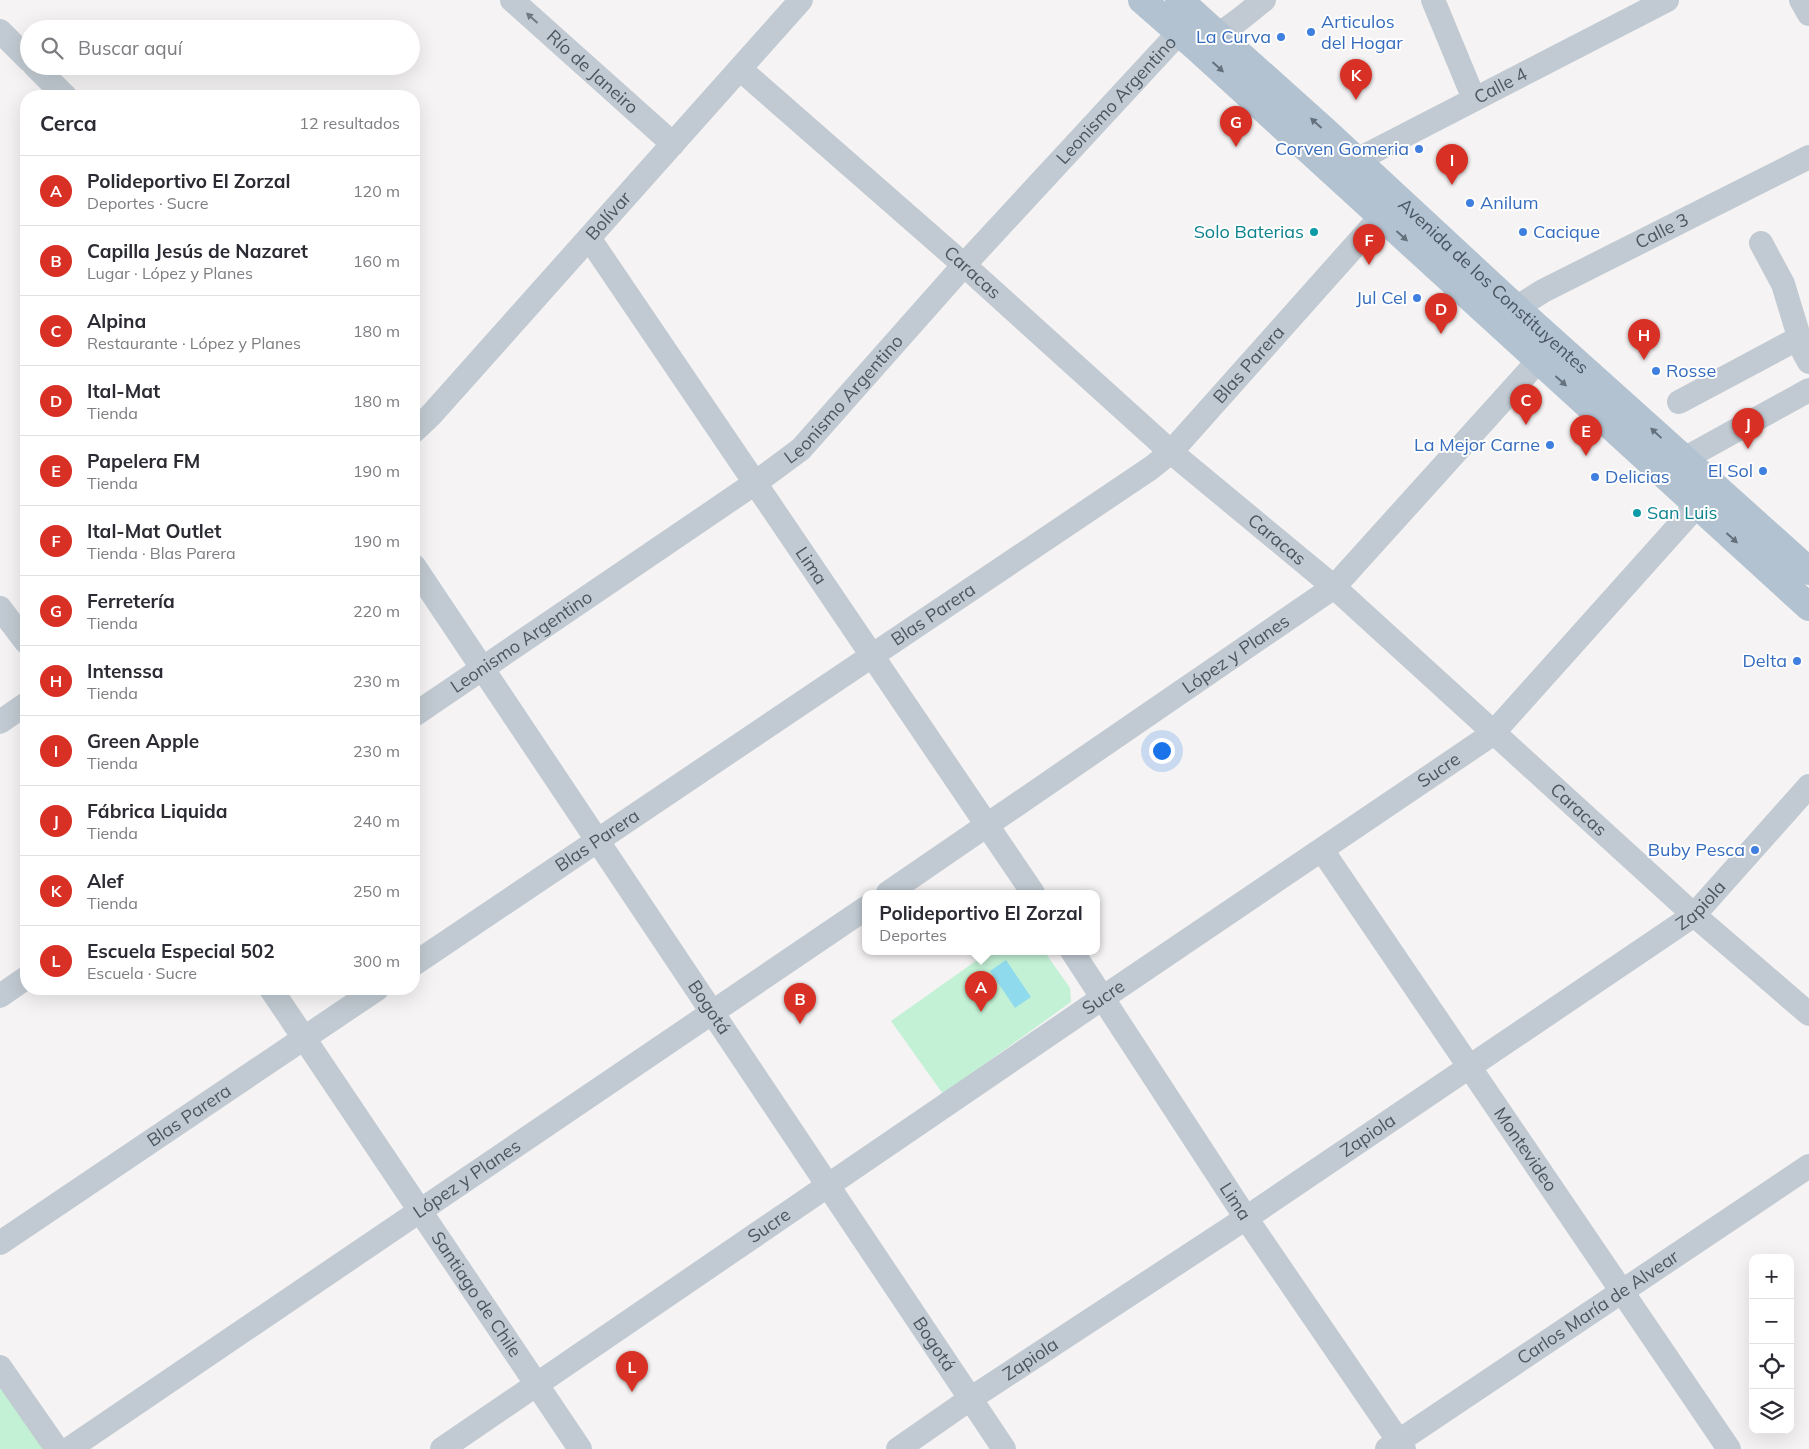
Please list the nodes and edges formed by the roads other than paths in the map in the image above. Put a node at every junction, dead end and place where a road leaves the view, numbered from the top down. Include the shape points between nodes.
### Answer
1 (512, 0) edge
2 (801, 0) edge
3 (1142, 0) edge
4 (1180, 0) edge
5 (1264, 0) edge
6 (1432, 0) edge
7 (1667, 0) edge
8 (1801, 0) edge
9 (1809, 14) edge
10 (0, 31) edge
11 (1180, 33) junction
12 (1218, 34) junction
13 (20, 51) edge
14 (740, 69) junction
15 (44, 75) edge
16 (59, 90) edge
17 (1474, 100) junction
18 (673, 144) junction
19 (1809, 157) edge
20 (1347, 168) junction
21 (1388, 208) junction
22 (589, 238) junction
23 (1761, 243) dead end
24 (964, 265) junction
25 (1516, 308) junction
26 (1799, 338) junction
27 (1539, 360) junction
28 (1809, 362) edge
29 (1809, 390) edge
30 (1679, 402) dead end
31 (420, 425) edge
32 (1171, 452) junction
33 (1676, 468) junction
34 (755, 483) junction
35 (1706, 496) junction
36 (1809, 572) edge
37 (420, 575) edge
38 (1334, 587) junction
39 (1809, 607) edge
40 (0, 608) edge
41 (20, 634) edge
42 (872, 656) junction
43 (482, 668) junction
44 (20, 708) edge
45 (420, 711) edge
46 (0, 722) edge
47 (1494, 732) junction
48 (1809, 786) edge
49 (988, 826) junction
50 (597, 841) junction
51 (1322, 850) junction
52 (892, 890) edge
53 (1031, 890) edge
54 (862, 911) edge
55 (1694, 915) junction
56 (1075, 955) edge
57 (420, 960) edge
58 (20, 982) edge
59 (275, 995) edge
60 (368, 995) edge
61 (0, 996) edge
62 (1104, 997) junction
63 (712, 1013) junction
64 (1809, 1014) edge
65 (304, 1038) junction
66 (1469, 1067) junction
67 (1809, 1166) edge
68 (827, 1186) junction
69 (420, 1211) junction
70 (1246, 1218) junction
71 (0, 1243) edge
72 (1621, 1291) junction
73 (0, 1367) edge
74 (536, 1384) junction
75 (970, 1399) junction
76 (1396, 1446) edge
77 (58, 1449) edge
78 (69, 1449) edge
79 (442, 1449) edge
80 (580, 1449) edge
81 (898, 1449) edge
82 (1004, 1449) edge
83 (1729, 1449) edge

18 -> 1 street, Río de Janeiro
2 - 14 street, Bolívar
3 - 11 main road, Avenida de los Constituyentes
4 - 12 main road, Avenida de los Constituyentes
5 - 12 street
6 - 17 street
7 - 17 street, Calle 4
8 - 9 street
10 - 13 street
11 - 12 street, Leonismo Argentino
11 -> 20 main road, Avenida de los Constituyentes
11 - 24 street, Leonismo Argentino
20 -> 12 main road, Avenida de los Constituyentes
14 - 18 street, Bolívar
14 - 24 street, Caracas
15 - 16 street
17 - 20 street, Calle 4
18 - 22 street, Bolívar
19 - 25 street, Calle 3 via 1543,291
20 - 21 main road, Avenida de los Constituyentes
21 - 25 main road, Avenida de los Constituyentes
21 -> 27 main road, Avenida de los Constituyentes
21 - 32 street, Blas Parera
22 - 31 street, Bolívar
22 - 34 street, Lima
23 - 26 street via 1783,284
24 - 32 street, Caracas
24 - 34 street, Leonismo Argentino via 801,449
33 -> 25 main road, Avenida de los Constituyentes
26 - 28 street
26 - 30 street
27 -> 33 main road, Avenida de los Constituyentes
27 - 38 street, López y Planes
29 - 33 street
32 - 38 street, Caracas
32 - 42 street, Blas Parera
33 - 35 main road, Avenida de los Constituyentes
34 - 42 street, Lima
34 - 43 street, Leonismo Argentino
35 - 36 main road, Avenida de los Constituyentes
35 -> 39 main road, Avenida de los Constituyentes
35 - 47 street, Sucre
37 - 43 street, Bogotá
38 - 47 street, Caracas
38 - 49 street, López y Planes
40 - 41 street
42 - 49 street, Lima
42 - 50 street, Blas Parera
43 - 45 street, Leonismo Argentino
43 - 50 street, Bogotá
44 - 46 street
47 - 51 street, Sucre
47 - 55 street, Caracas
48 - 55 street, Zapiola
49 - 52 street, López y Planes
49 - 53 street, Lima
50 - 57 street, Blas Parera
50 - 63 street, Bogotá
51 - 62 street, Sucre
51 - 66 street, Montevideo
54 - 63 street, López y Planes
55 - 64 street, Caracas
55 - 66 street, Zapiola
56 - 62 street, Lima
58 - 61 street
59 - 65 street, Santiago de Chile
60 - 65 street, Blas Parera
62 - 68 street, Sucre
62 - 70 street, Lima
63 - 68 street, Bogotá
63 - 69 street, López y Planes
65 - 69 street, Santiago de Chile
65 - 71 street, Blas Parera
66 - 70 street, Zapiola
66 - 72 street, Montevideo
67 - 72 street, Carlos María de Alvear
68 - 74 street, Sucre
68 - 75 street, Bogotá
69 - 74 street, Santiago de Chile
69 - 78 street, López y Planes
70 - 75 street, Zapiola
70 - 76 street, Lima
72 - 76 street, Carlos María de Alvear
72 - 83 street, Montevideo
73 - 77 street
74 - 79 street, Sucre
74 - 80 street, Santiago de Chile
75 - 81 street, Zapiola
75 - 82 street, Bogotá

